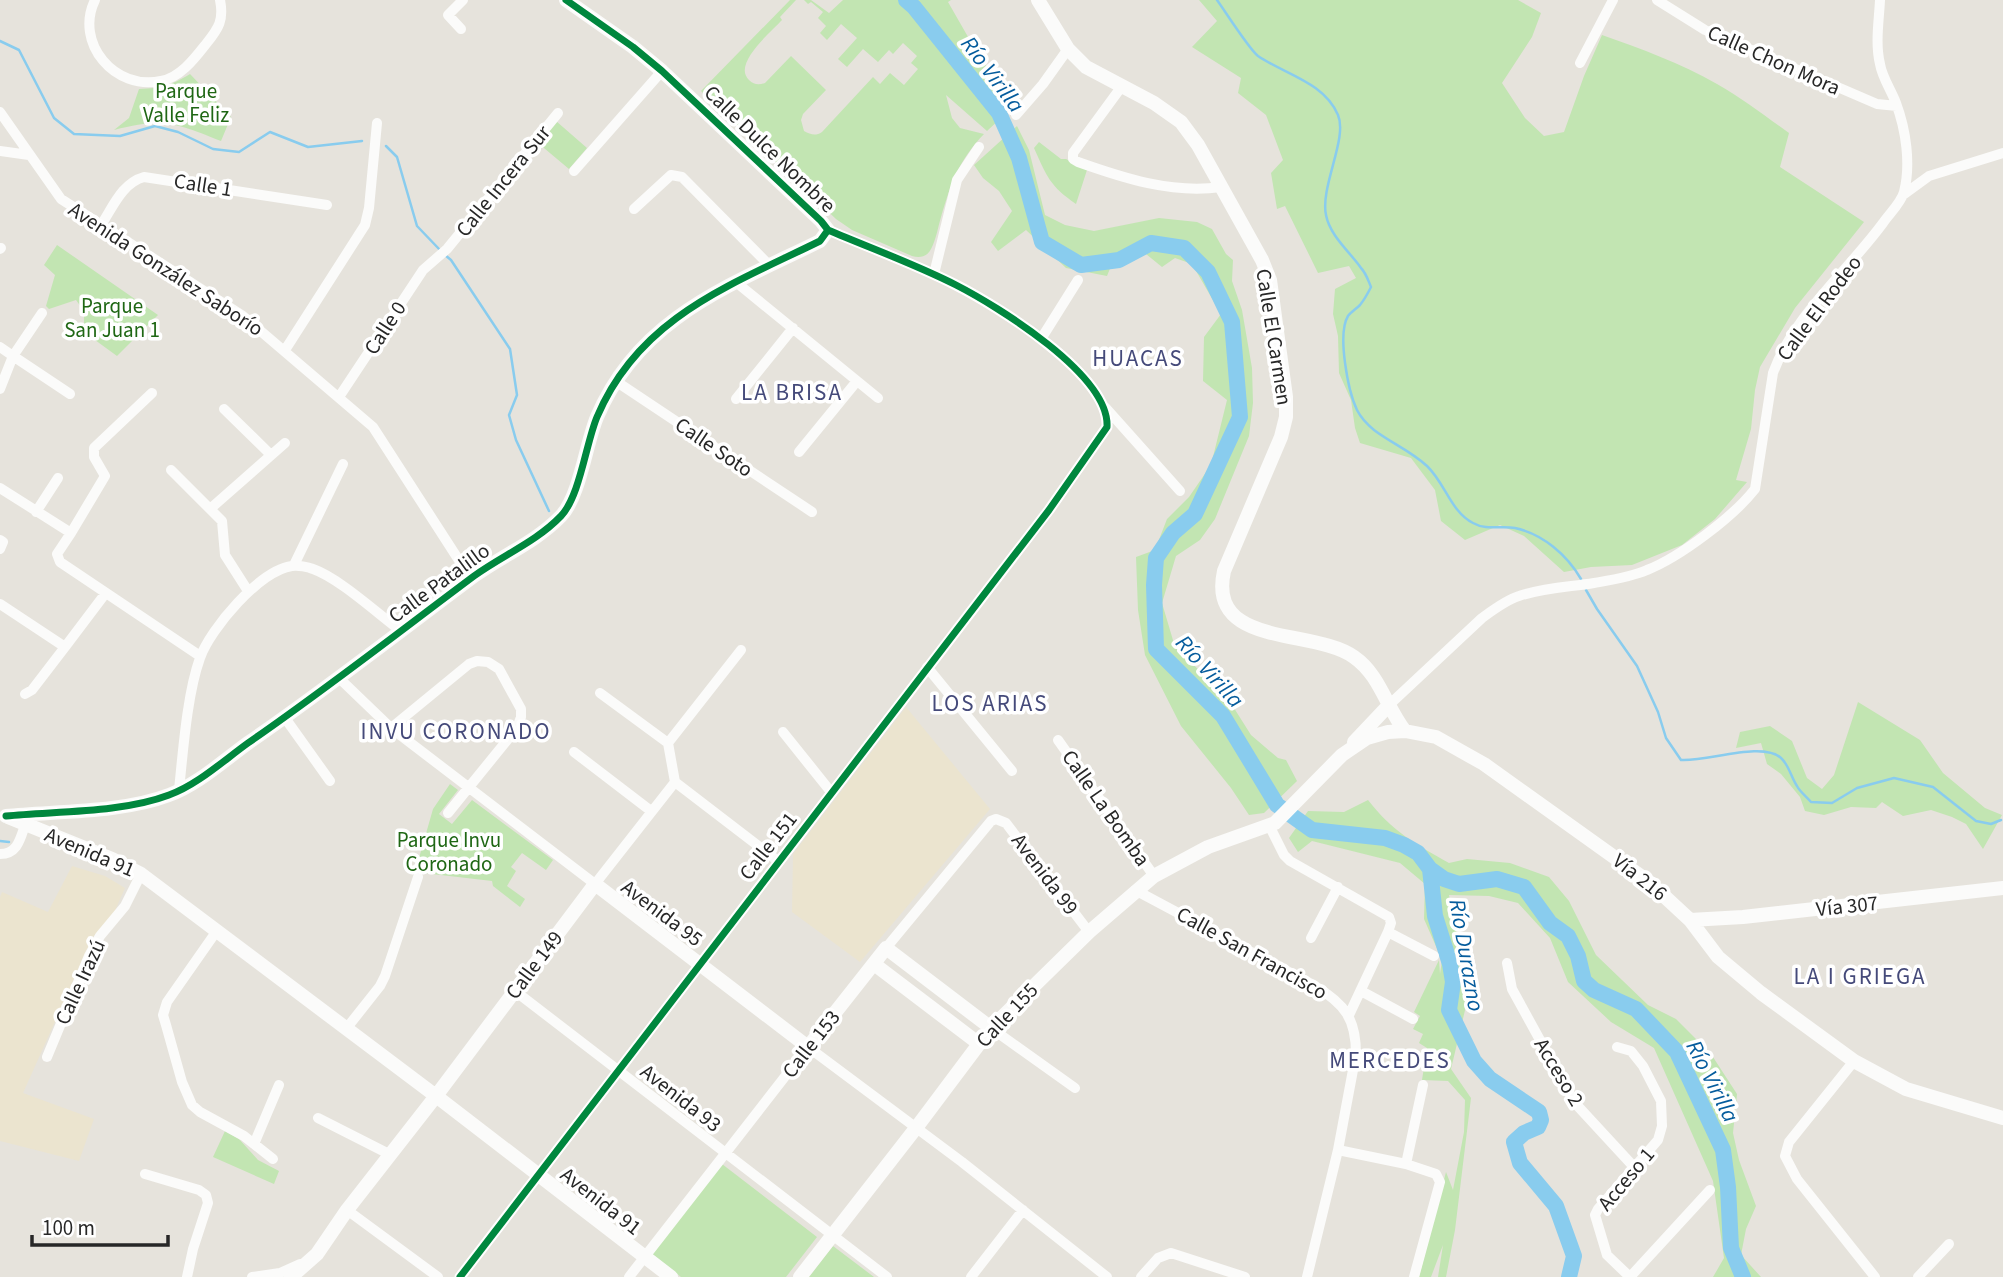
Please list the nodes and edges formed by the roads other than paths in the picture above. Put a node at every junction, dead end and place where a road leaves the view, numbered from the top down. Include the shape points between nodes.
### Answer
1 (95, 0) edge
2 (220, 0) edge
3 (463, 0) edge
4 (566, 0) edge
5 (1038, 0) edge
6 (1613, 0) edge
7 (1657, 0) edge
8 (1880, 0) edge
9 (461, 29) dead end
10 (1068, 49) junction
11 (1580, 63) dead end
12 (663, 71) junction
13 (1122, 86) junction
14 (1897, 106) junction
15 (0, 112) edge
16 (558, 113) dead end
17 (1016, 115) dead end
18 (377, 123) dead end
19 (979, 147) dead end
20 (0, 152) edge
21 (2003, 153) edge
22 (29, 155) junction
23 (574, 171) dead end
24 (1221, 187) junction
25 (1903, 195) junction
26 (327, 205) dead end
27 (634, 209) dead end
28 (101, 225) junction
29 (828, 230) junction
30 (432, 261) joint
31 (770, 266) junction
32 (934, 274) junction
33 (1078, 280) dead end
34 (737, 283) junction
35 (42, 313) dead end
36 (793, 328) junction
37 (1041, 339) junction
38 (0, 347) edge
39 (285, 350) junction
40 (13, 356) junction
41 (858, 381) junction
42 (617, 382) junction
43 (0, 389) edge
44 (152, 393) dead end
45 (70, 394) dead end
46 (339, 397) junction
47 (878, 398) dead end
48 (736, 399) dead end
49 (1101, 402) junction
50 (224, 409) dead end
51 (285, 443) dead end
52 (799, 452) dead end
53 (271, 455) junction
54 (342, 464) dead end
55 (171, 470) dead end
56 (58, 478) dead end
57 (0, 488) edge
58 (1180, 491) dead end
59 (210, 509) junction
60 (36, 512) junction
61 (812, 512) dead end
62 (71, 533) junction
63 (0, 540) edge
64 (0, 549) edge
65 (294, 565) junction
66 (471, 579) junction
67 (248, 591) junction
68 (105, 594) junction
69 (0, 604) edge
70 (401, 631) junction
71 (65, 647) junction
72 (741, 650) dead end
73 (200, 656) junction
74 (927, 667) junction
75 (339, 678) junction
76 (600, 693) dead end
77 (24, 694) dead end
78 (1389, 705) junction
79 (285, 718) junction
80 (391, 728) junction
81 (1405, 731) junction
82 (783, 732) dead end
83 (1058, 740) dead end
84 (668, 743) junction
85 (574, 752) dead end
86 (1342, 755) junction
87 (1012, 771) dead end
88 (330, 781) dead end
89 (675, 782) junction
90 (467, 788) junction
91 (179, 790) junction
92 (831, 792) junction
93 (651, 811) junction
94 (2, 813) edge
95 (448, 813) dead end
96 (999, 819) joint
97 (26, 820) junction
98 (1273, 825) junction
99 (0, 854) edge
100 (778, 861) junction
101 (141, 874) junction
102 (1154, 876) junction
103 (418, 877) dead end
104 (594, 884) junction
105 (1338, 887) junction
106 (2003, 888) edge
107 (1135, 890) junction
108 (1690, 919) junction
109 (216, 932) junction
110 (1089, 932) junction
111 (1388, 932) junction
112 (1311, 938) dead end
113 (886, 948) junction
114 (1434, 956) dead end
115 (700, 963) junction
116 (1507, 963) dead end
117 (874, 964) junction
118 (515, 991) junction
119 (1361, 991) junction
120 (1349, 1015) junction
121 (1413, 1019) dead end
122 (991, 1028) junction
123 (346, 1029) junction
124 (978, 1043) junction
125 (808, 1047) junction
126 (1617, 1047) dead end
127 (47, 1058) dead end
128 (1854, 1061) junction
129 (618, 1072) junction
130 (279, 1085) dead end
131 (1423, 1085) dead end
132 (1075, 1088) dead end
133 (436, 1096) junction
134 (318, 1118) dead end
135 (2003, 1118) edge
136 (916, 1128) junction
137 (254, 1143) junction
138 (1338, 1150) junction
139 (389, 1154) junction
140 (726, 1155) junction
141 (274, 1159) dead end
142 (1406, 1164) junction
143 (1634, 1167) junction
144 (145, 1174) dead end
145 (538, 1174) junction
146 (1710, 1190) dead end
147 (347, 1210) junction
148 (1023, 1210) junction
149 (832, 1236) junction
150 (1949, 1244) dead end
151 (317, 1254) junction
152 (645, 1257) junction
153 (187, 1277) edge
154 (252, 1277) edge
155 (291, 1277) edge
156 (303, 1277) edge
157 (438, 1277) edge
158 (460, 1277) edge
159 (629, 1277) edge
160 (671, 1277) edge
161 (800, 1277) edge
162 (887, 1277) edge
163 (971, 1277) edge
164 (1107, 1277) edge
165 (1141, 1277) edge
166 (1245, 1277) edge
167 (1307, 1277) edge
168 (1414, 1277) edge
169 (1630, 1277) edge
170 (1875, 1277) edge
171 (1918, 1277) edge

1 - 2 street via 90,9 92,45 101,60 122,77 141,82 162,81 197,55 222,17
3 - 9 street via 448,15
4 - 12 main road, Calle Dulce Nombre
5 - 10 main road, Calle El Carmen
6 - 11 street
7 - 14 street, Calle Chon Mora via 1705,30 1877,104
8 - 14 street, Calle El Rodeo via 1880,66
10 - 13 main road, Calle El Carmen via 1086,67
10 - 17 street
12 - 23 street
12 - 29 main road, Calle Dulce Nombre
13 - 24 main road, Calle El Carmen via 1181,122
13 - 24 street via 1073,159 1157,185 1202,190
14 - 25 street, Calle El Rodeo via 1907,147
15 - 22 street, Avenida González Saborío
16 - 30 street, Calle Incera Sur via 447,249
18 - 39 street via 365,225
19 - 32 street via 957,180
20 - 22 street
21 - 25 street via 1929,176
22 - 28 street, Avenida González Saborío via 61,199
24 - 78 main road, Calle El Carmen via 1270,281 1286,397 1281,437 1224,571 1220,586 1224,600 1232,613 1251,627 1318,642 1354,657 1376,677
25 - 78 street, Calle El Rodeo via 1781,353 1773,373 1755,489 1746,501 1682,551 1647,570 1518,596 1497,608
26 - 28 street, Calle 1 via 144,177 123,191
27 - 31 street via 677,174
28 - 39 street, Avenida González Saborío via 214,295
29 - 31 main road, Calle Patalillo via 820,241
29 - 32 street, Calle Dulce Nombre
30 - 46 street, Calle 0
31 - 34 main road, Calle Patalillo
32 - 37 street, Calle Dulce Nombre
33 - 37 street
34 - 36 street
34 - 42 main road, Calle Patalillo via 674,317 640,349
35 - 40 street
36 - 41 street
36 - 48 street
37 - 49 street, Calle Dulce Nombre via 1074,367
38 - 40 street
39 - 46 street, Avenida González Saborío
40 - 43 street
40 - 45 street
41 - 47 street
41 - 52 street
42 - 61 street, Calle Soto
42 - 66 main road, Calle Patalillo via 597,417 563,513 539,536
44 - 62 street via 94,448 94,457 106,476
46 - 66 street, Avenida González Saborío via 373,427
49 - 58 street, Calle Dulce Nombre
49 - 74 street, Calle 151 via 1107,418 1103,435
50 - 53 street
51 - 53 street
53 - 59 street
54 - 65 street
55 - 59 street
56 - 60 street
57 - 60 street
59 - 67 street via 222,522 225,555
60 - 62 street
62 - 68 street via 58,559
63 - 64 street
65 - 67 street via 276,571
65 - 70 street via 315,569 332,579
66 - 70 main road, Calle Patalillo
67 - 73 street
68 - 71 street
68 - 73 street
69 - 71 street
70 - 75 main road, Calle Patalillo
71 - 77 street
72 - 84 street
73 - 91 street
74 - 87 street
74 - 92 street, Calle 151
75 - 79 main road, Calle Patalillo
75 - 80 street
76 - 84 street
78 - 81 main road, Calle El Carmen
78 - 86 main road
79 - 88 street
79 - 91 main road, Calle Patalillo
80 - 90 street
80 - 90 street via 469,664 488,662 499,669 521,717
81 - 86 main road, Vía 216 via 1367,738
81 - 108 main road, Vía 216 via 1436,737 1484,764 1625,864
82 - 92 street
83 - 102 street, Calle La Bomba
84 - 89 street
85 - 93 street
86 - 98 main road, Vía 216
89 - 93 street, Calle 149
89 - 100 street
90 - 95 street
90 - 104 street
91 - 97 main road, Calle Patalillo via 136,804
92 - 100 street, Calle 151
93 - 104 street, Calle 149
94 - 97 main road, Avenida 91
96 - 110 street, Avenida 99
96 - 113 street, Calle 153 via 991,821
97 - 99 street via 15,850
97 - 101 main road, Avenida 91
98 - 102 main road, Calle 155 via 1208,848
98 - 105 street via 1290,861
100 - 115 street, Calle 151
101 - 109 main road, Avenida 91
101 - 127 street, Calle Irazú via 125,906 89,956
102 - 107 main road, Calle 155
103 - 123 street via 386,976
104 - 115 main road, Avenida 95
104 - 118 main road, Calle 149
105 - 111 street via 1389,917
105 - 112 street
106 - 108 main road, Vía 307
107 - 110 main road, Calle 155
107 - 120 street, Calle San Francisco via 1315,986
108 - 128 main road, Vía 216 via 1718,957
109 - 123 main road, Avenida 91
109 - 137 street via 180,981 163,1015 192,1105
110 - 122 main road, Calle 155
111 - 114 street
111 - 119 street
113 - 117 main road, Calle 153
113 - 122 main road
115 - 125 main road, Avenida 95
115 - 129 street, Calle 151
116 - 143 street, Acceso 2 via 1512,989 1574,1102
117 - 124 main road
117 - 125 main road, Calle 153
118 - 129 street, Avenida 93
118 - 133 main road, Calle 149
119 - 120 street
119 - 121 street
120 - 138 street, Calle San Francisco via 1356,1054
122 - 124 main road, Calle 155
122 - 132 street
123 - 133 main road, Avenida 91
124 - 136 main road, Calle 155
125 - 136 street, Avenida 95
125 - 140 street, Calle 153
126 - 143 street, Acceso 1 via 1631,1051 1661,1101 1658,1140
128 - 135 main road, Vía 216 via 1906,1089
128 - 170 street via 1789,1142 1785,1156 1797,1179
129 - 140 street, Avenida 93
129 - 145 street, Calle 151
130 - 137 street
131 - 142 street
133 - 139 main road, Calle 149
133 - 145 main road, Avenida 91
134 - 139 street
136 - 148 street, Avenida 95
136 - 149 main road, Calle 155
137 - 141 street
138 - 142 street
138 - 167 street, Calle San Francisco
139 - 147 main road, Calle 149
140 - 149 street, Avenida 93
140 - 152 street, Calle 153
142 - 168 street via 1436,1174 1440,1182
143 - 169 street, Acceso 1 via 1595,1215 1607,1255
144 - 153 street via 206,1195 208,1203
145 - 152 main road, Avenida 91
145 - 158 street, Calle 151
146 - 169 street
147 - 151 main road, Calle 149
147 - 157 street
148 - 163 street
148 - 164 street, Avenida 95
149 - 161 main road, Calle 155
149 - 162 street, Avenida 93
150 - 171 street
151 - 154 street via 289,1270
151 - 155 main road
151 - 156 street, Calle 149
152 - 159 street, Calle 153
152 - 160 main road, Avenida 91
165 - 166 street via 1158,1258 1171,1253

